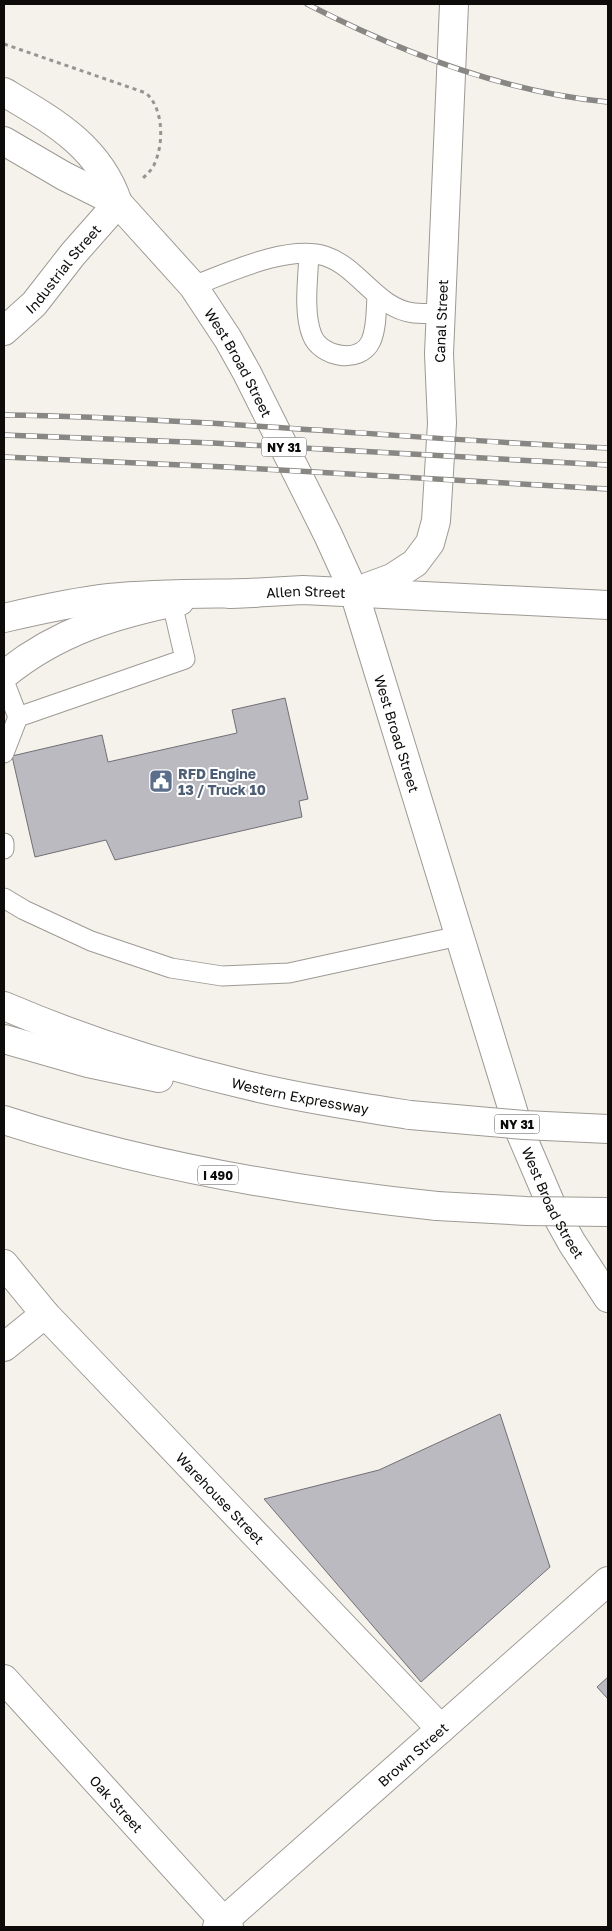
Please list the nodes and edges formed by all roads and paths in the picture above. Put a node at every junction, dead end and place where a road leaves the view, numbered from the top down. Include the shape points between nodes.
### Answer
1 (454, 4) edge
2 (4, 44) edge
3 (4, 92) edge
4 (4, 141) edge
5 (118, 203) junction
6 (309, 254) junction
7 (193, 286) junction
8 (377, 295) junction
9 (441, 312) junction
10 (4, 332) edge
11 (254, 592) junction
12 (354, 592) junction
13 (172, 603) junction
14 (608, 605) edge
15 (4, 618) edge
16 (8, 673) edge
17 (18, 717) junction
18 (4, 753) edge
19 (4, 843) edge
20 (4, 849) edge
21 (4, 898) edge
22 (459, 936) junction
23 (4, 1006) edge
24 (4, 1039) edge
25 (410, 1115) junction
26 (4, 1120) edge
27 (608, 1129) edge
28 (608, 1212) edge
29 (4, 1264) edge
30 (608, 1298) edge
31 (45, 1314) junction
32 (4, 1347) edge
33 (608, 1581) edge
34 (4, 1679) edge
35 (441, 1729) junction
36 (223, 1925) edge

1 - 9 main road, Canal Street
2 - 5 path via 146,93 151,98 160,132 156,160 149,172
3 - 5 main road, West Broad Street / NY 31 via 55,123 85,148 107,175
4 - 5 main road, West Broad Street / NY 31
5 - 7 main road, West Broad Street / NY 31
5 - 10 main road, Industrial Street via 34,304
6 - 7 lane via 261,260
6 - 8 lane via 323,255 342,263
6 - 8 lane via 307,316 312,336 319,346 335,355 362,353 371,342 375,328
7 - 12 main road, West Broad Street / NY 31 via 247,373
8 - 9 lane via 413,313
9 - 12 main road, Canal Street via 442,423 434,532 424,553 404,572
11 - 12 main road, Allen Street
11 - 13 main road, Allen Street
11 - 15 main road via 115,597
12 - 14 main road, Allen Street
12 - 22 main road, West Broad Street / NY 31
13 - 16 main road, Allen Street via 83,628 48,644
13 - 17 lane via 185,659
16 - 17 lane
17 - 18 lane
19 - 20 lane
21 - 22 lane via 91,941 171,968 222,976 289,973
22 - 30 main road, West Broad Street / NY 31 via 518,1127 534,1168 572,1243
23 - 25 main road, Western Expressway via 73,1034 184,1069 286,1093
24 - 25 main road via 88,1063 217,1090
25 - 27 main road, Western Expressway, bridge
26 - 28 main road, I 490, bridge via 183,1168 294,1188 437,1206
29 - 31 main road, Warehouse Street
31 - 32 main road
31 - 35 main road, Warehouse Street
33 - 35 main road, Brown Street
34 - 36 main road, Oak Street
35 - 36 main road, Brown Street

